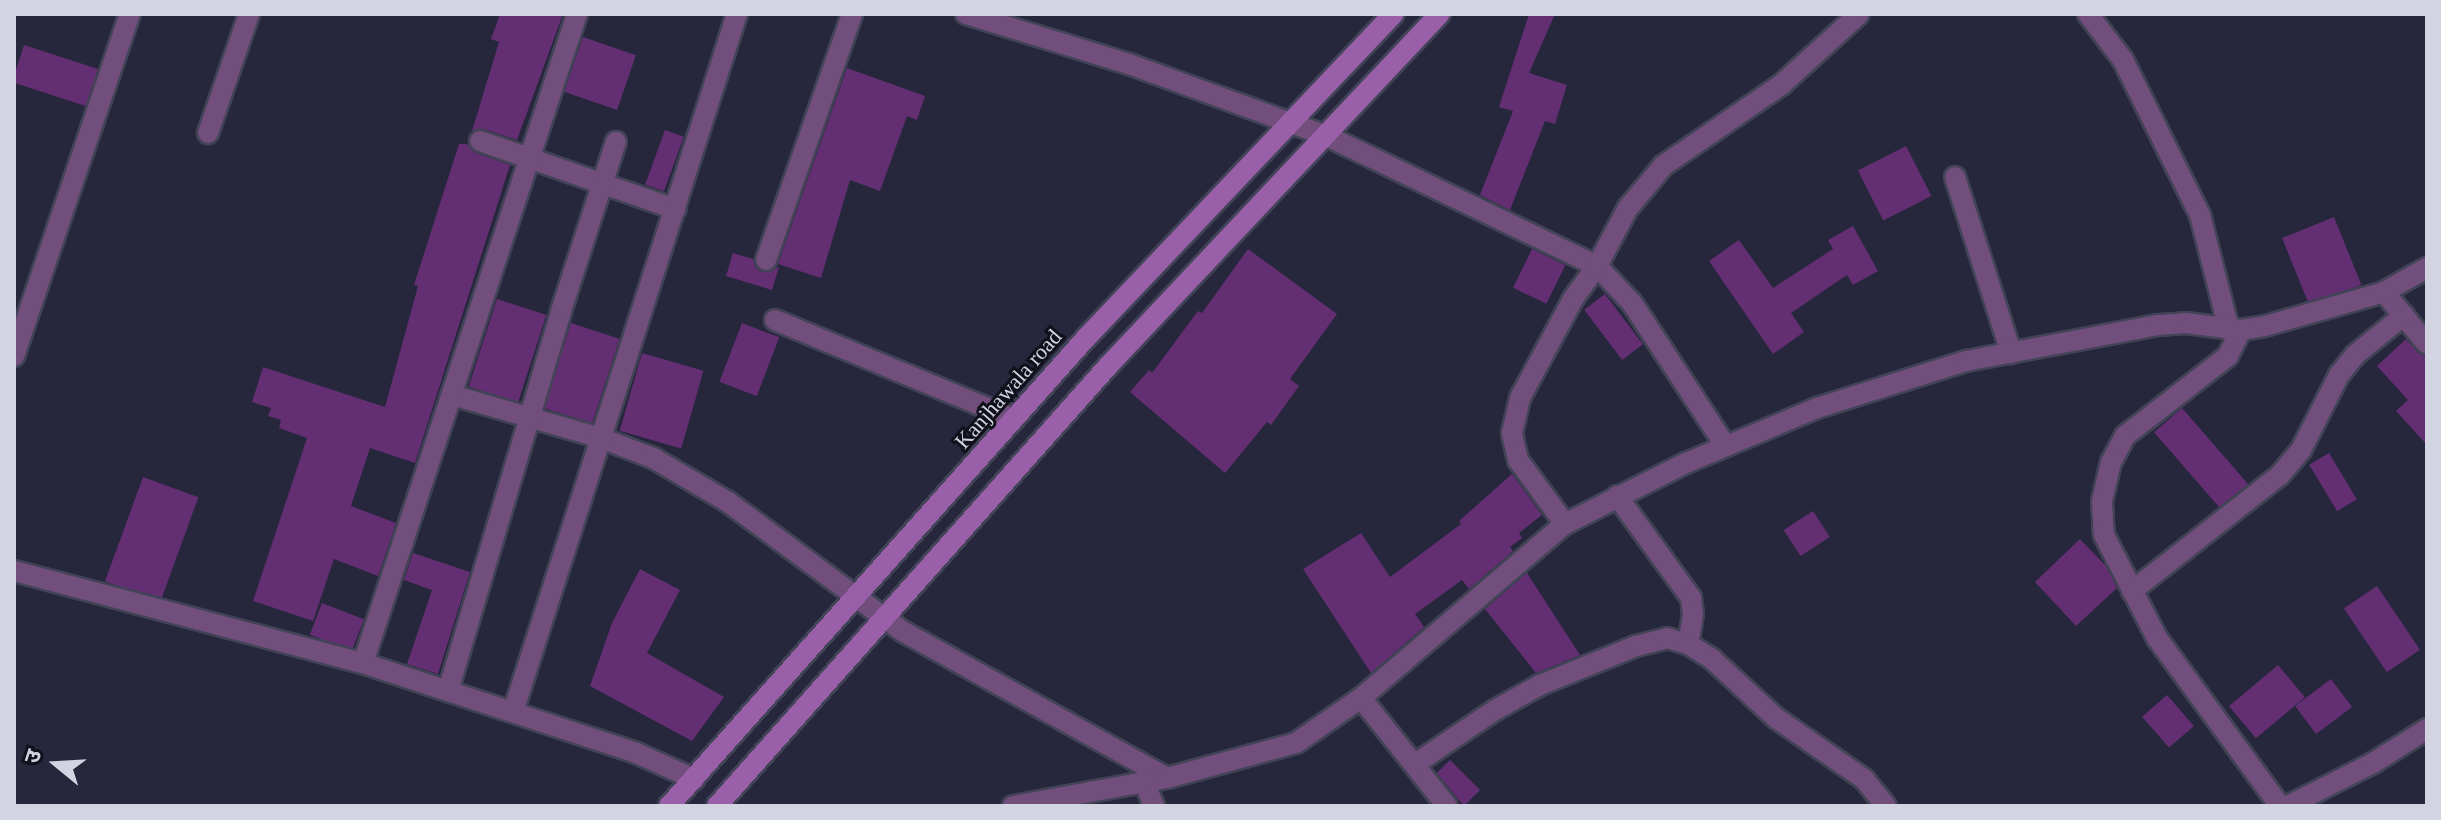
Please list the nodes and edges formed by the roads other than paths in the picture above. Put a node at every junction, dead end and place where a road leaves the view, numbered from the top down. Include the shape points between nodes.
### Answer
1 (130, 14) edge
2 (249, 14) edge
3 (577, 14) edge
4 (737, 14) edge
5 (852, 14) edge
6 (966, 14) edge
7 (1042, 14) edge
8 (1394, 14) edge
9 (1440, 14) edge
10 (1859, 14) edge
11 (2088, 14) edge
12 (1035, 34) junction
13 (1291, 123) junction
14 (208, 133) dead end
15 (1327, 136) junction
16 (480, 141) dead end
17 (616, 142) dead end
18 (527, 158) junction
19 (1955, 177) dead end
20 (602, 184) junction
21 (675, 209) junction
22 (766, 260) dead end
23 (1597, 266) junction
24 (2427, 268) edge
25 (2384, 292) junction
26 (2404, 315) junction
27 (775, 320) dead end
28 (2235, 330) junction
29 (2427, 344) edge
30 (2011, 353) junction
31 (14, 356) edge
32 (452, 395) junction
33 (529, 418) junction
34 (1014, 419) junction
35 (601, 438) junction
36 (1725, 445) junction
37 (1617, 496) junction
38 (1565, 524) junction
39 (14, 571) edge
40 (2132, 591) junction
41 (857, 598) junction
42 (886, 619) junction
43 (1688, 644) junction
44 (363, 663) junction
45 (448, 691) junction
46 (1361, 698) junction
47 (513, 712) junction
48 (2427, 729) edge
49 (1415, 764) junction
50 (1167, 778) junction
51 (694, 779) junction
52 (1144, 782) junction
53 (669, 806) edge
54 (717, 806) edge
55 (1013, 806) edge
56 (1154, 806) edge
57 (1447, 806) edge
58 (1886, 806) edge
59 (2280, 806) edge
60 (2288, 806) edge

1 - 31 street
2 - 14 street
3 - 18 street
4 - 21 street
5 - 22 street
6 - 12 street
7 - 12 street
8 - 13 main road, Kanjhawala road
9 - 15 main road
10 - 23 street via 1781,85 1664,165 1628,208
11 - 28 street via 2123,60 2200,215
12 - 13 street
13 - 15 street
13 - 34 main road, Kanjhawala road
15 - 23 street
15 - 42 main road via 1108,366
16 - 18 street
17 - 20 street
18 - 20 street
18 - 32 street
19 - 30 street
20 - 21 street
20 - 33 street
21 - 35 street
23 - 36 street via 1632,303
23 - 38 street via 1573,299 1520,398 1512,433 1518,460
24 - 25 street
25 - 26 street
25 - 28 street
26 - 29 street
26 - 40 street via 2339,375 2301,450 2280,475
27 - 34 street
28 - 30 street via 2159,325
28 - 40 street via 2228,356 2125,436 2111,462 2102,501 2104,535
30 - 36 street via 1891,382
32 - 33 street
32 - 44 street
33 - 35 street
33 - 45 street
34 - 41 main road, Kanjhawala road
35 - 41 street via 653,458 728,502
35 - 47 street
36 - 37 street
37 - 38 street
37 - 43 street via 1691,598
38 - 46 street
39 - 44 street
40 - 59 street via 2157,638
41 - 42 street
41 - 51 main road, Kanjhawala road
42 - 50 street
42 - 54 main road
43 - 49 street via 1667,638 1577,668 1495,710
43 - 58 street via 1786,726 1864,779
44 - 45 street
45 - 47 street
46 - 49 street
46 - 50 street via 1296,743
47 - 51 street via 664,763
48 - 60 street
49 - 57 street
50 - 52 street
51 - 53 main road, Kanjhawala road
52 - 55 street
52 - 56 street

